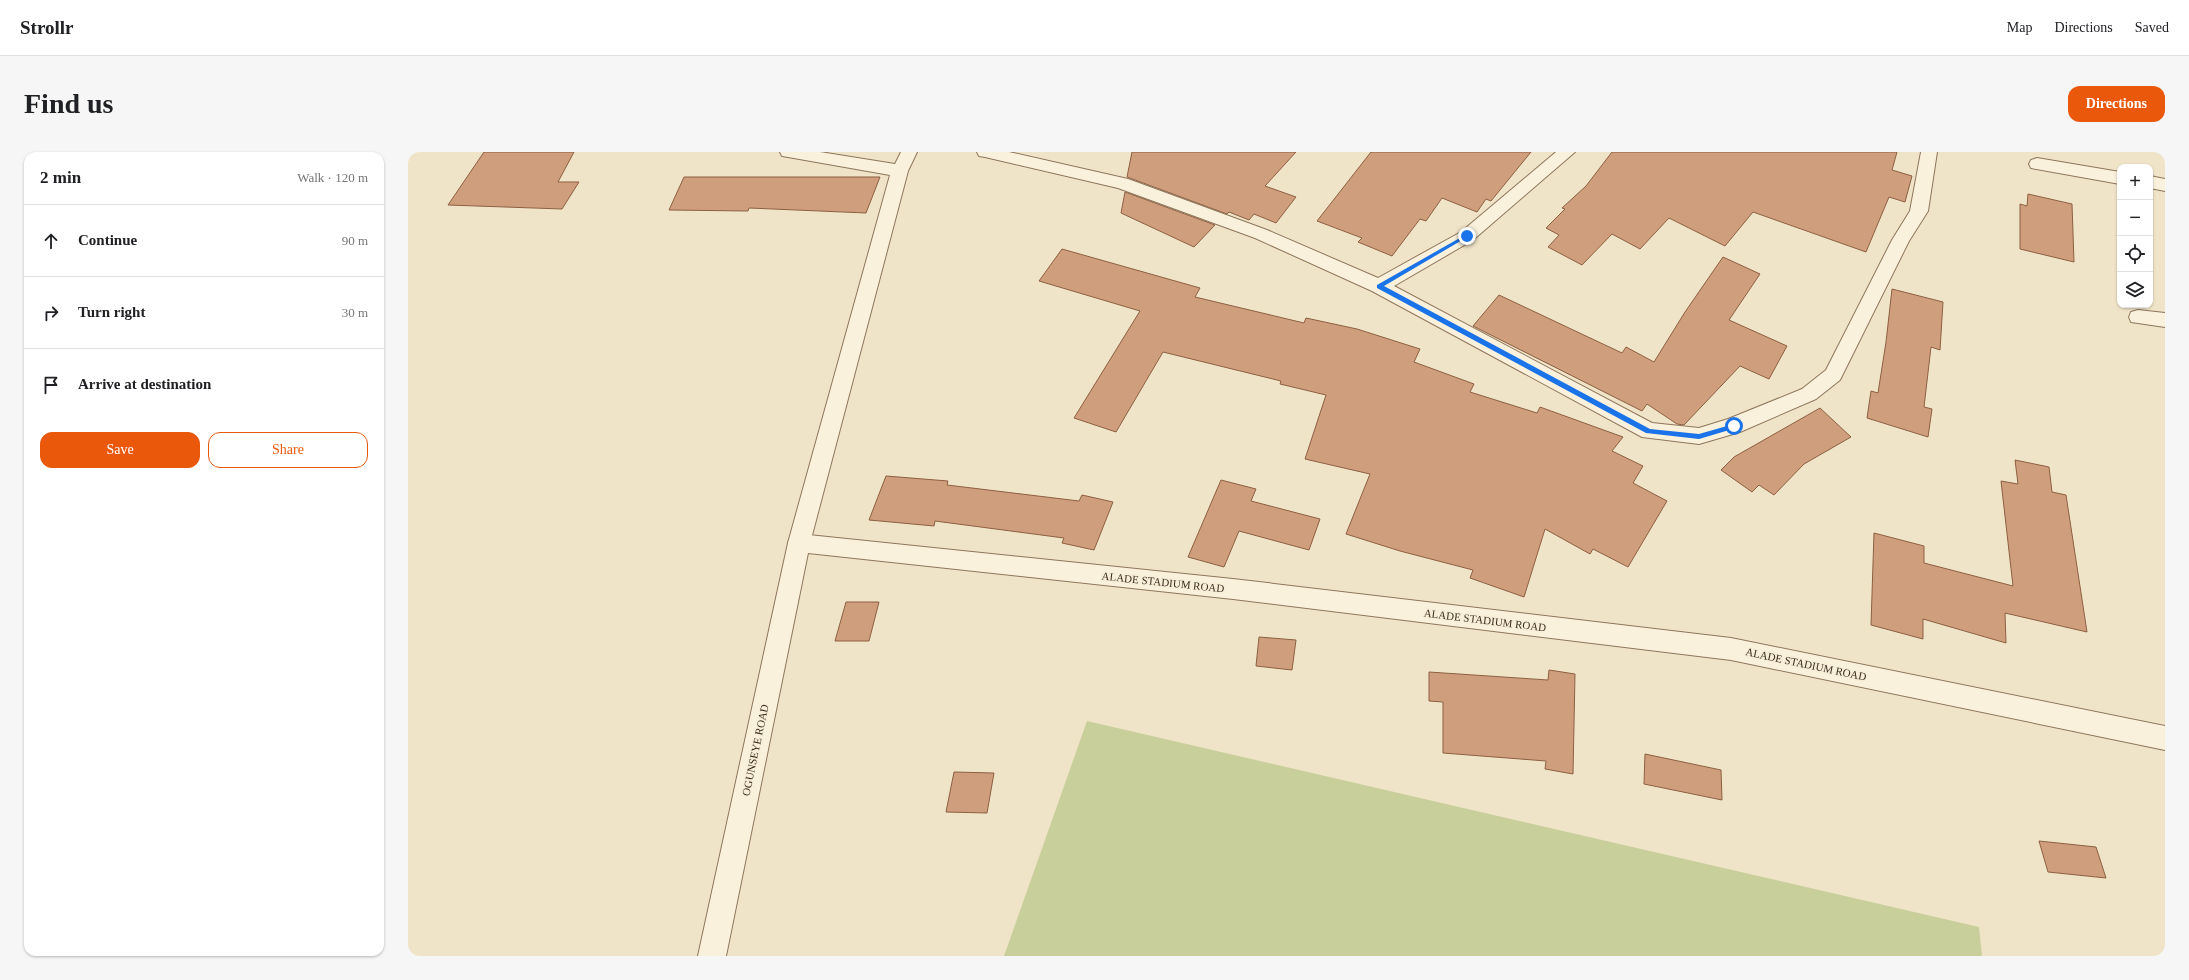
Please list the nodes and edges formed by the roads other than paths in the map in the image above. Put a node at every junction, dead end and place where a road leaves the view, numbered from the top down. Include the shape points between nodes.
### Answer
1 (788, 152) edge
2 (909, 152) edge
3 (985, 152) edge
4 (1566, 152) edge
5 (1929, 152) edge
6 (2037, 164) dead end
7 (900, 171) junction
8 (2117, 177) edge
9 (2153, 183) edge
10 (2165, 185) edge
11 (1379, 286) junction
12 (2138, 317) dead end
13 (2165, 320) edge
14 (799, 543) junction
15 (2165, 738) edge
16 (712, 956) edge

1 - 7 street
2 - 7 street, OGUNSEYE ROAD
3 - 11 street via 1122,183 1261,234
4 - 11 street via 1467,236
5 - 11 street via 1920,211 1901,240 1833,375 1809,394 1734,426 1699,436 1649,431
6 - 8 street
7 - 14 street, OGUNSEYE ROAD
9 - 10 street
12 - 13 street
14 - 15 street, ALADE STADIUM ROAD via 1233,589 1731,649
14 - 16 street, OGUNSEYE ROAD

